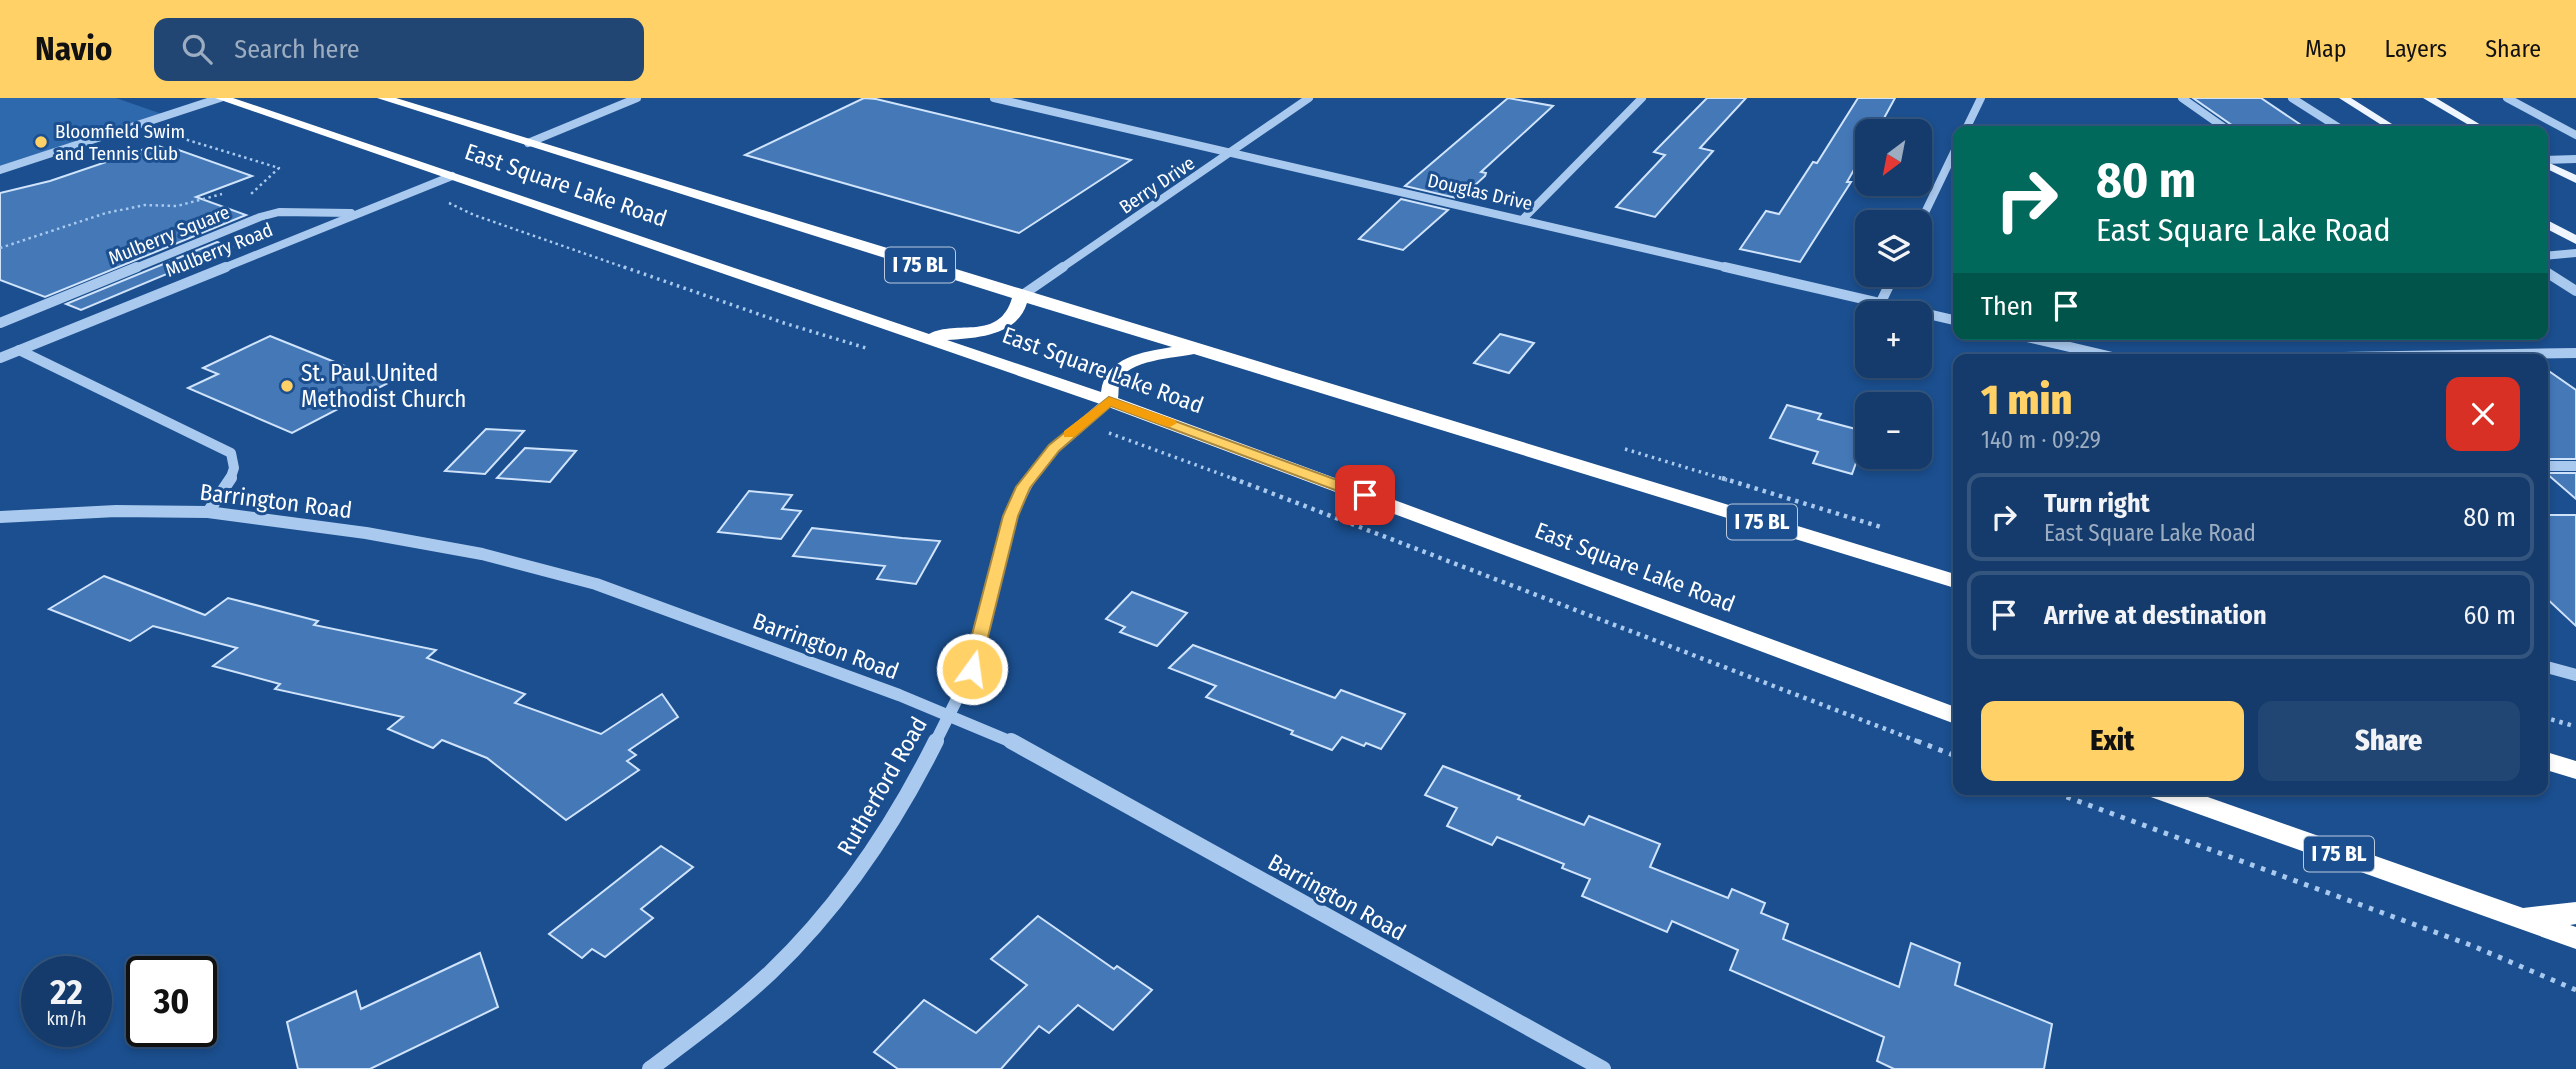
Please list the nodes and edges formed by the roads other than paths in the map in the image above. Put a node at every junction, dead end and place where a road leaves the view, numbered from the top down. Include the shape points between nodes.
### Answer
1 (220, 98) edge
2 (383, 98) edge
3 (637, 98) edge
4 (994, 98) edge
5 (1309, 98) edge
6 (1642, 98) edge
7 (1981, 98) edge
8 (2182, 98) edge
9 (2292, 98) edge
10 (2344, 98) edge
11 (2428, 98) edge
12 (2507, 98) edge
13 (1967, 126) edge
14 (2222, 126) edge
15 (2336, 126) edge
16 (2390, 126) edge
17 (2477, 126) edge
18 (2576, 135) edge
19 (528, 144) junction
20 (1231, 153) junction
21 (1953, 154) edge
22 (2576, 159) edge
23 (2548, 162) edge
24 (2548, 165) edge
25 (0, 170) edge
26 (452, 176) junction
27 (2576, 180) edge
28 (1926, 210) edge
29 (359, 213) junction
30 (1522, 220) junction
31 (2548, 225) edge
32 (2576, 240) edge
33 (2576, 253) edge
34 (2548, 256) edge
35 (2548, 273) edge
36 (2576, 290) edge
37 (1021, 296) junction
38 (1871, 301) edge
39 (1932, 315) edge
40 (1953, 320) edge
41 (0, 323) edge
42 (927, 337) junction
43 (2040, 340) edge
44 (1195, 350) junction
45 (19, 351) junction
46 (2576, 353) edge
47 (2100, 354) edge
48 (2517, 354) edge
49 (0, 358) edge
50 (1109, 401) junction
51 (2548, 466) edge
52 (2576, 466) edge
53 (208, 512) junction
54 (0, 517) edge
55 (1953, 580) edge
56 (2548, 667) edge
57 (2576, 675) edge
58 (948, 715) junction
59 (1953, 715) edge
60 (2548, 762) edge
61 (2576, 770) edge
62 (2174, 795) edge
63 (2576, 913) edge
64 (2520, 919) junction
65 (2576, 938) edge
66 (650, 1069) edge
67 (1603, 1069) edge

1 - 25 street
1 - 26 highway, East Square Lake Road
2 - 19 highway, East Square Lake Road / I 75 BL
3 - 19 street
4 - 20 street, Douglas Drive
5 - 20 street, Berry Drive
6 - 30 street
7 - 13 street
8 - 14 street
9 - 15 street
10 - 16 main road
11 - 17 main road
12 - 18 street
19 - 37 highway, East Square Lake Road / I 75 BL
20 - 30 street, Douglas Drive
20 - 37 street, Berry Drive
21 - 28 street
22 - 23 street
24 - 27 main road
26 - 29 street, Mulberry Road
26 - 42 highway, East Square Lake Road
29 - 41 street, Mulberry Square via 279,212 260,217
29 - 45 street, Mulberry Road
30 - 38 street, Douglas Drive
31 - 32 main road
33 - 34 street
35 - 36 street
37 - 42 highway via 1014,317 1004,324 975,333
37 - 44 highway, East Square Lake Road / I 75 BL
39 - 40 street, Douglas Drive
42 - 50 highway, East Square Lake Road
43 - 47 street
44 - 50 highway via 1129,364 1112,380
44 - 55 highway, East Square Lake Road / I 75 BL
45 - 49 street, Mulberry Road
45 - 53 street via 231,453 234,470
46 - 48 street
50 - 58 street, Rutherford Road via 1054,448 1023,487 1010,516 972,669
50 - 59 highway, East Square Lake Road
51 - 52 street
53 - 54 street, Barrington Road
53 - 58 street, Barrington Road via 444,546 558,573
56 - 57 street
58 - 66 street, Rutherford Road via 880,841 827,913 741,999
58 - 67 street, Barrington Road via 1004,737 1077,776
60 - 61 highway
62 - 64 highway, I 75 BL
63 - 64 highway
64 - 65 highway, I 75 BL

